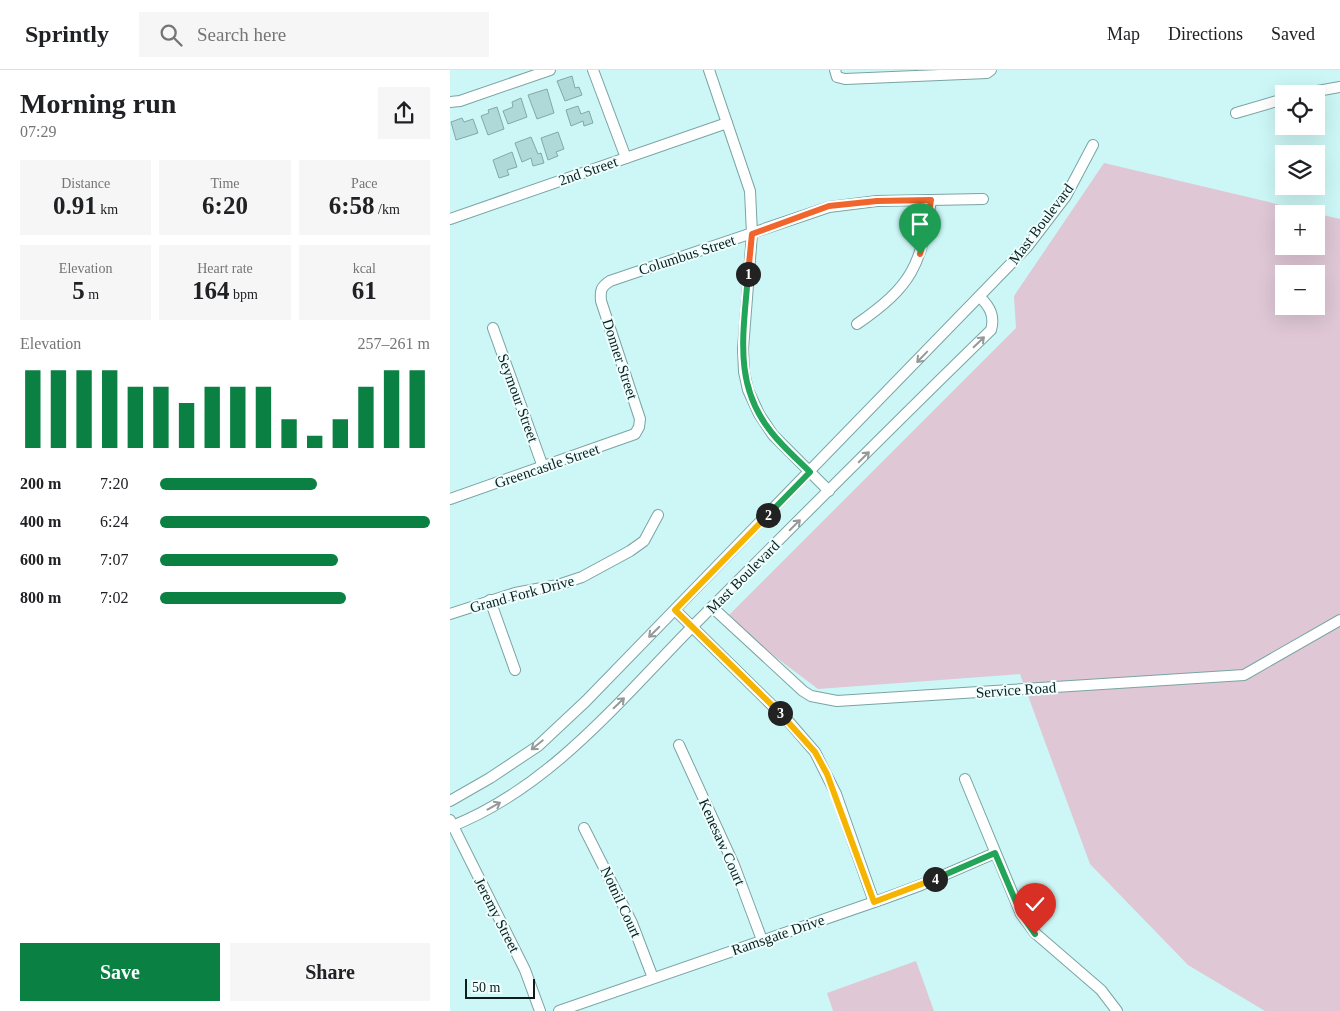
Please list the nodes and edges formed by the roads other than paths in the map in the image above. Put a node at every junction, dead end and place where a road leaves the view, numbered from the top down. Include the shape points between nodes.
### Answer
1 (550, 70) edge
2 (593, 70) edge
3 (709, 70) edge
4 (992, 70) edge
5 (836, 74) edge
6 (1340, 87) edge
7 (1325, 90) edge
8 (1275, 101) edge
9 (450, 102) edge
10 (1236, 113) dead end
11 (726, 123) junction
12 (1093, 145) dead end
13 (626, 158) junction
14 (983, 199) dead end
15 (931, 200) junction
16 (450, 219) edge
17 (752, 234) junction
18 (600, 291) joint
19 (980, 297) junction
20 (856, 324) dead end
21 (493, 328) dead end
22 (639, 427) joint
23 (543, 467) junction
24 (810, 472) junction
25 (829, 491) junction
26 (450, 499) edge
27 (658, 515) dead end
28 (490, 600) junction
29 (712, 607) junction
30 (675, 610) junction
31 (450, 614) edge
32 (1340, 620) edge
33 (692, 627) junction
34 (515, 670) dead end
35 (679, 745) dead end
36 (965, 779) dead end
37 (450, 801) edge
38 (451, 824) edge
39 (584, 828) dead end
40 (995, 853) junction
41 (874, 902) junction
42 (762, 940) junction
43 (653, 978) junction
44 (540, 1011) edge
45 (559, 1011) edge
46 (1117, 1011) edge

1 - 9 street
2 - 13 street
3 - 11 street
4 - 5 street via 987,73 874,79
6 - 7 street
8 - 10 street
11 - 13 street, 2nd Street
11 - 17 street via 750,191
12 - 19 street, Mast Boulevard via 1066,196 1027,247
13 - 16 street, 2nd Street
14 - 15 street, Columbus Street
15 - 17 street, Columbus Street via 829,206
15 - 20 street via 923,246 911,273 890,300
17 - 18 street, Columbus Street via 610,281
17 - 24 street via 742,349 744,375 750,396 766,426
18 - 22 street, Donner Street via 606,320 640,420
19 -> 24 street, Mast Boulevard
25 -> 19 street, Mast Boulevard via 991,330 994,321 989,307
21 - 23 street, Seymour Street
22 - 23 street, Greencastle Street via 627,438
23 - 26 street, Greencastle Street
24 - 25 street
24 - 30 street, Mast Boulevard
29 -> 25 street, Mast Boulevard
27 - 28 street, Grand Fork Drive via 644,541 582,577
28 - 31 street, Grand Fork Drive
28 - 34 street
29 - 32 street, Service Road via 803,691 811,696 837,701 1244,675
29 - 33 street, Mast Boulevard
30 - 33 street
30 -> 37 street, Mast Boulevard via 538,746
38 -> 33 street, Mast Boulevard via 496,805 541,776
33 - 41 street via 789,722 815,752 836,794
35 - 42 street, Kenesaw Court via 734,865
36 - 40 street
38 - 44 street, Jeremy Street via 525,970
39 - 43 street, Notnil Court via 632,923
40 - 41 street, Ramsgate Drive
40 - 46 street via 1021,914 1035,934 1101,990
41 - 42 street, Ramsgate Drive
42 - 43 street, Ramsgate Drive
43 - 45 street, Ramsgate Drive

